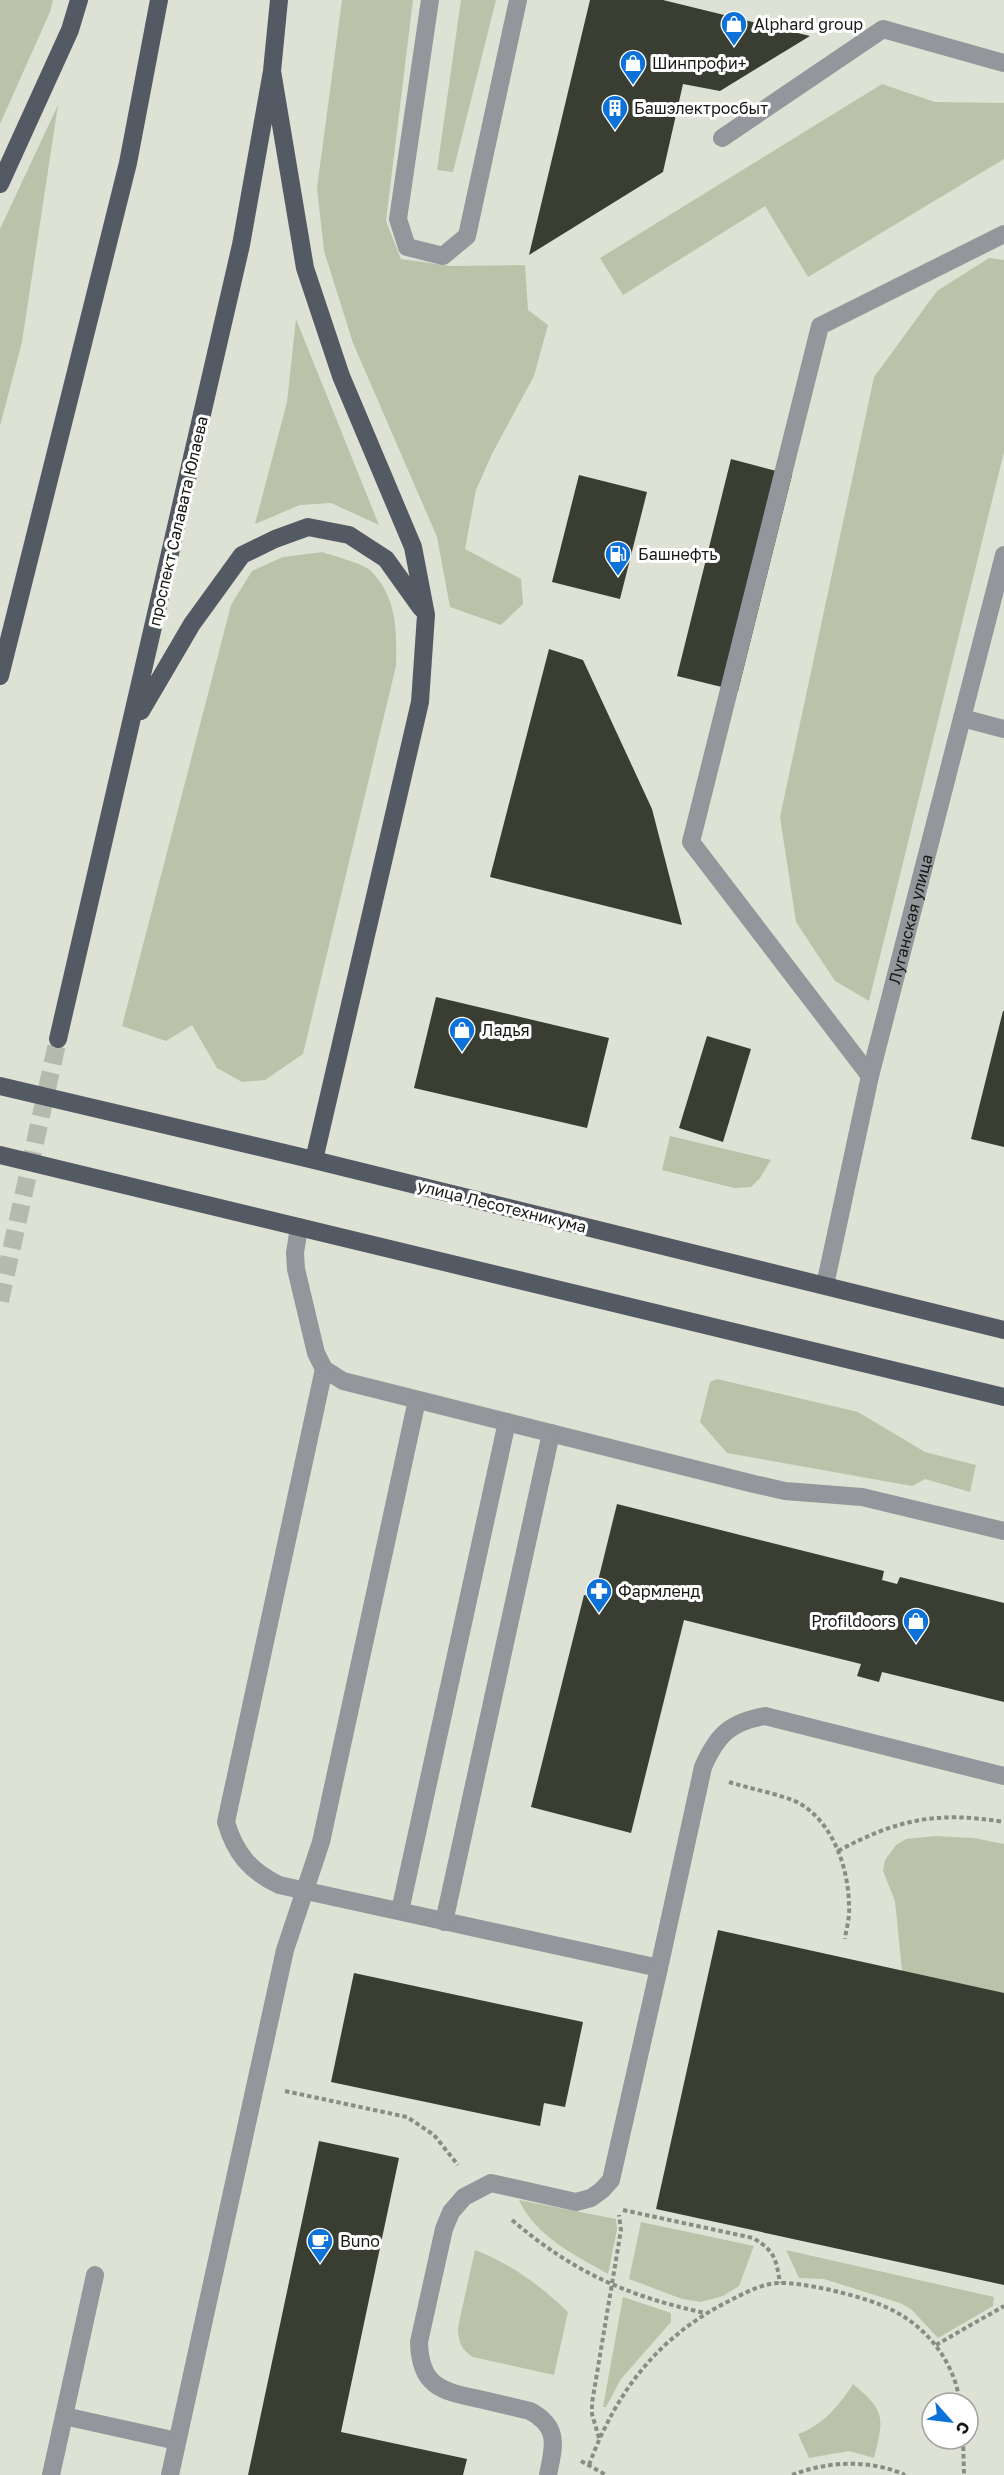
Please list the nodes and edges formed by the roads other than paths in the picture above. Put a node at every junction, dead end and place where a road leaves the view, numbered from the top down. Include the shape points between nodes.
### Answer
1 (79, 0) edge
2 (159, 0) edge
3 (279, 0) edge
4 (430, 0) edge
5 (518, 0) edge
6 (1004, 63) edge
7 (272, 71) junction
8 (722, 138) dead end
9 (0, 184) edge
10 (1004, 234) edge
11 (1004, 555) edge
12 (426, 615) junction
13 (0, 676) edge
14 (962, 718) junction
15 (132, 728) junction
16 (1004, 729) edge
17 (58, 1039) tunnel mouth
18 (870, 1076) junction
19 (0, 1086) edge
20 (0, 1155) edge
21 (314, 1160) junction
22 (299, 1227) junction
23 (825, 1285) junction
24 (1004, 1330) edge
25 (324, 1369) junction
26 (1004, 1397) edge
27 (417, 1400) junction
28 (507, 1422) junction
29 (551, 1433) junction
30 (1004, 1531) edge
31 (1004, 1776) edge
32 (304, 1891) junction
33 (400, 1911) junction
34 (444, 1922) junction
35 (659, 1968) junction
36 (95, 2275) dead end
37 (64, 2416) junction
38 (177, 2441) junction
39 (51, 2475) edge
40 (170, 2475) edge
41 (548, 2475) edge

1 - 9 main road via 70,30
2 - 13 main road via 128,163
3 - 7 main road, проспект Салавата Юлаева
4 - 5 street via 398,219 407,247 443,256 467,236
6 - 8 street via 883,29
7 - 12 main road via 305,268 341,376 414,547
7 - 15 main road, проспект Салавата Юлаева via 241,245
10 - 18 street via 820,326 691,842
11 - 14 street, Луганская улица
12 - 15 main road via 386,559 349,535 308,527 275,538 242,555 192,624
12 - 21 main road via 420,702
14 - 16 street
14 - 18 street, Луганская улица
15 - 17 main road, проспект Салавата Юлаева
18 - 23 street, Луганская улица
19 - 21 main road, улица Лесотехникума
20 - 22 main road
21 - 23 main road, улица Лесотехникума
22 - 25 street via 296,1269 316,1353
22 - 26 main road
23 - 24 main road, улица Лесотехникума
25 - 27 street via 343,1381
25 - 32 street via 226,1822 239,1855 251,1868 279,1885
27 - 28 street
27 - 32 street via 323,1836
28 - 29 street
28 - 33 street
29 - 30 street via 785,1491 870,1498
29 - 34 street
31 - 35 street via 765,1716 746,1719 729,1728 712,1746 702,1774
32 - 33 street
32 - 38 street via 285,1950
33 - 34 street
34 - 35 street
35 - 41 street via 611,2180 591,2198 576,2202 491,2183 464,2197 451,2212 444,2229 419,2342 423,2368 445,2392 542,2417 553,2437
36 - 37 street
37 - 38 street
37 - 39 street
38 - 40 street

